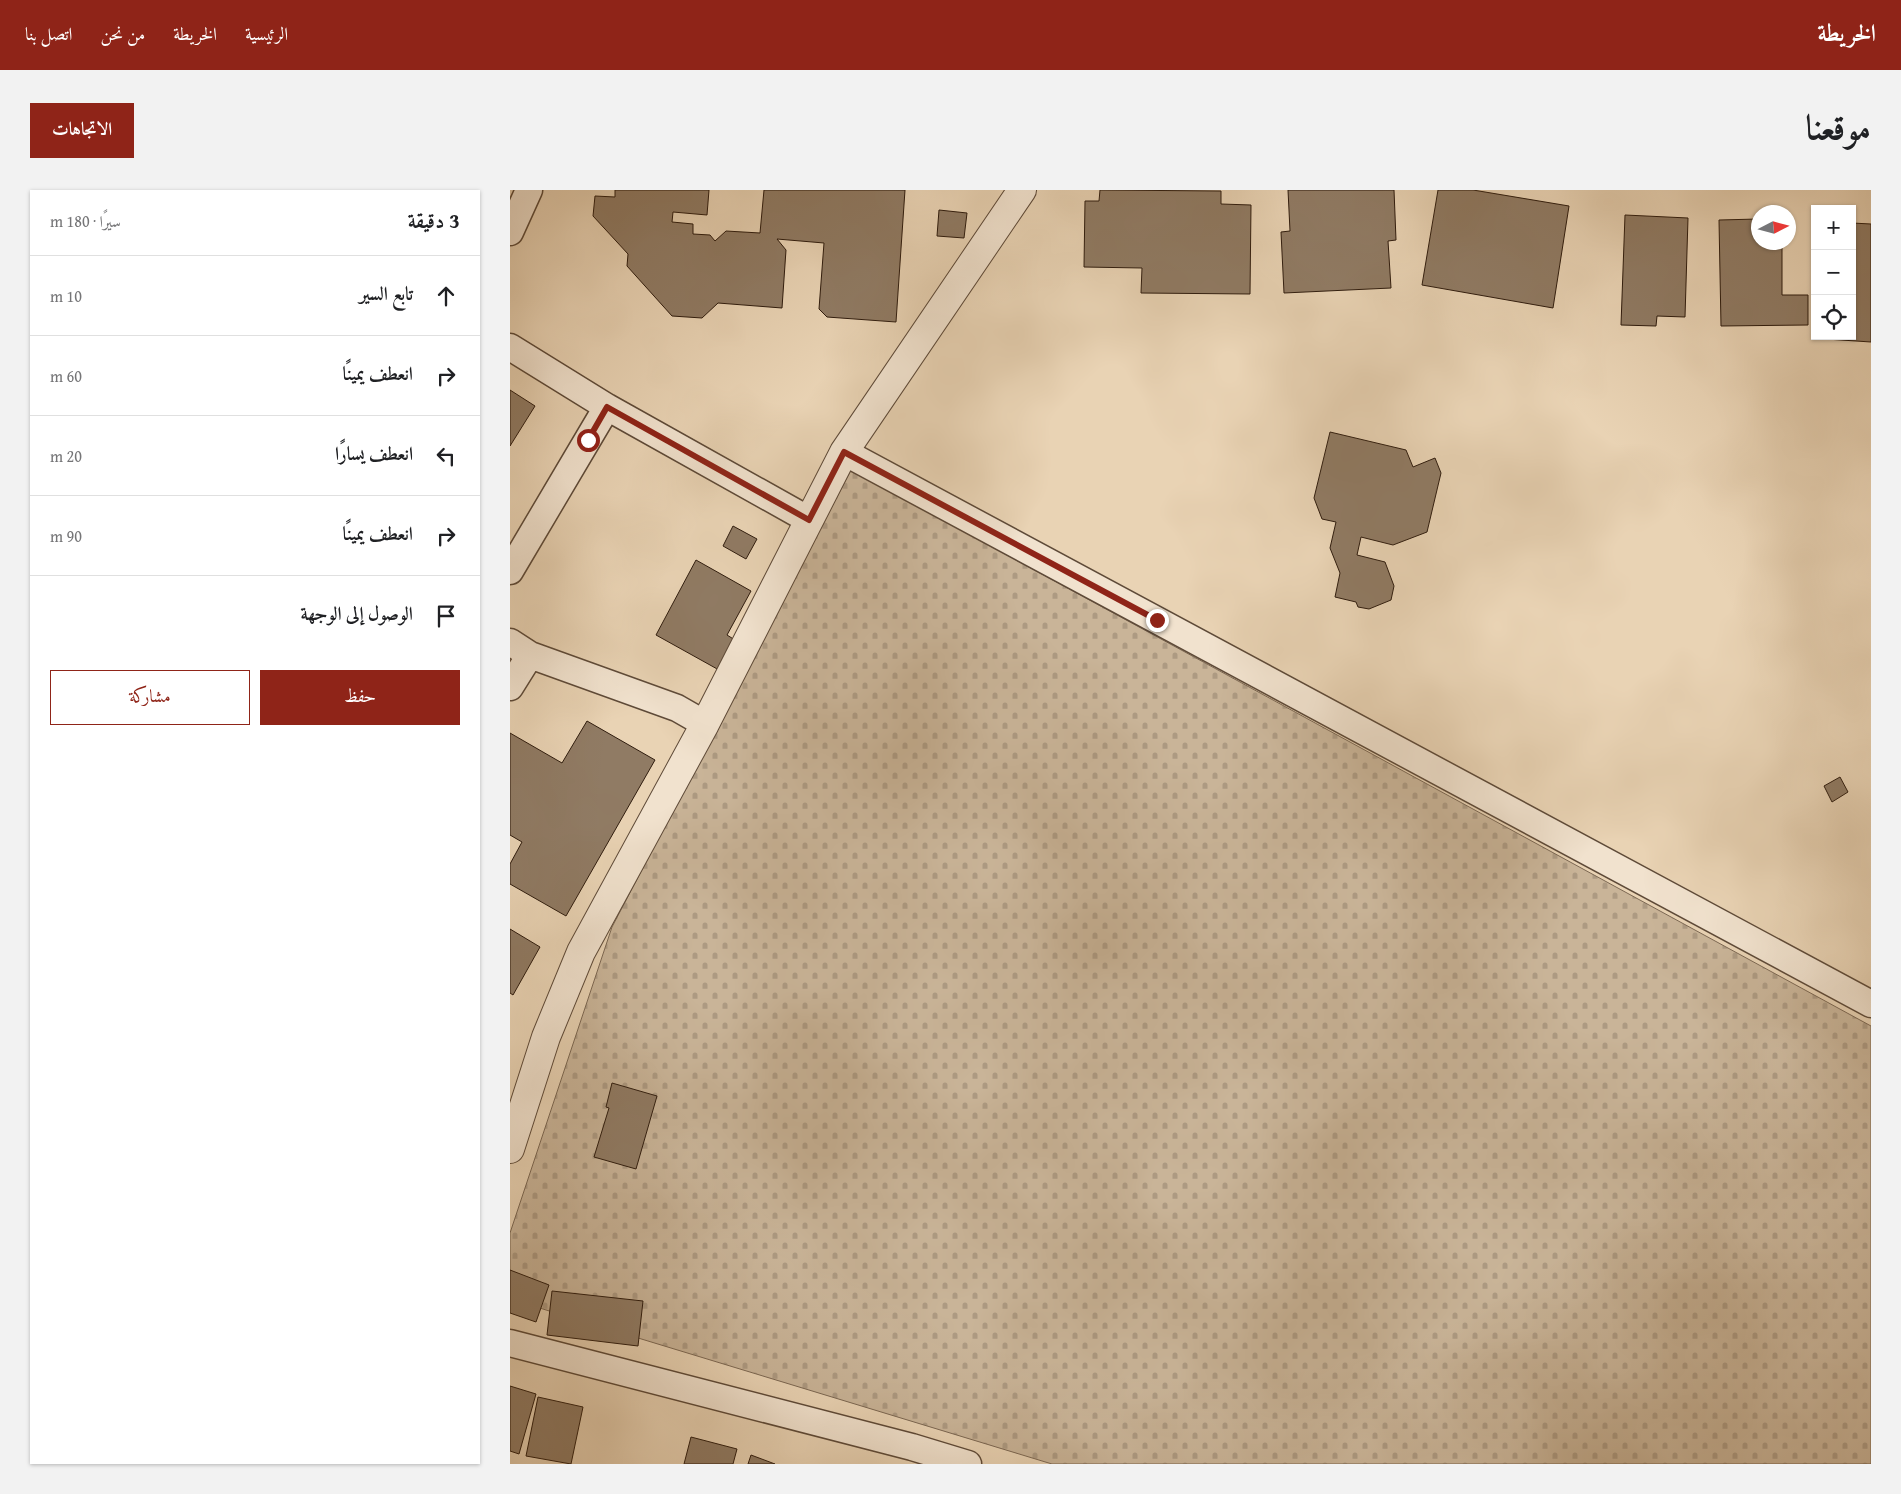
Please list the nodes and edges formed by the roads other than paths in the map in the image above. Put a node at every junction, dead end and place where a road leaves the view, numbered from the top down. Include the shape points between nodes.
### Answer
1 (529, 190) edge
2 (1022, 190) edge
3 (510, 232) edge
4 (510, 347) edge
5 (607, 407) junction
6 (844, 452) junction
7 (809, 520) junction
8 (510, 571) edge
9 (520, 648) edge
10 (510, 687) edge
11 (705, 724) junction
12 (1871, 1004) edge
13 (511, 1145) edge
14 (510, 1343) edge
15 (910, 1455) edge
16 (968, 1464) edge

1 - 3 street
2 - 6 street
4 - 5 street
5 - 7 street
5 - 8 street
6 - 7 street
6 - 12 street
7 - 11 street
9 - 10 street
9 - 11 street via 677,708
11 - 13 street via 582,952 546,1037
14 - 15 street
15 - 16 street

